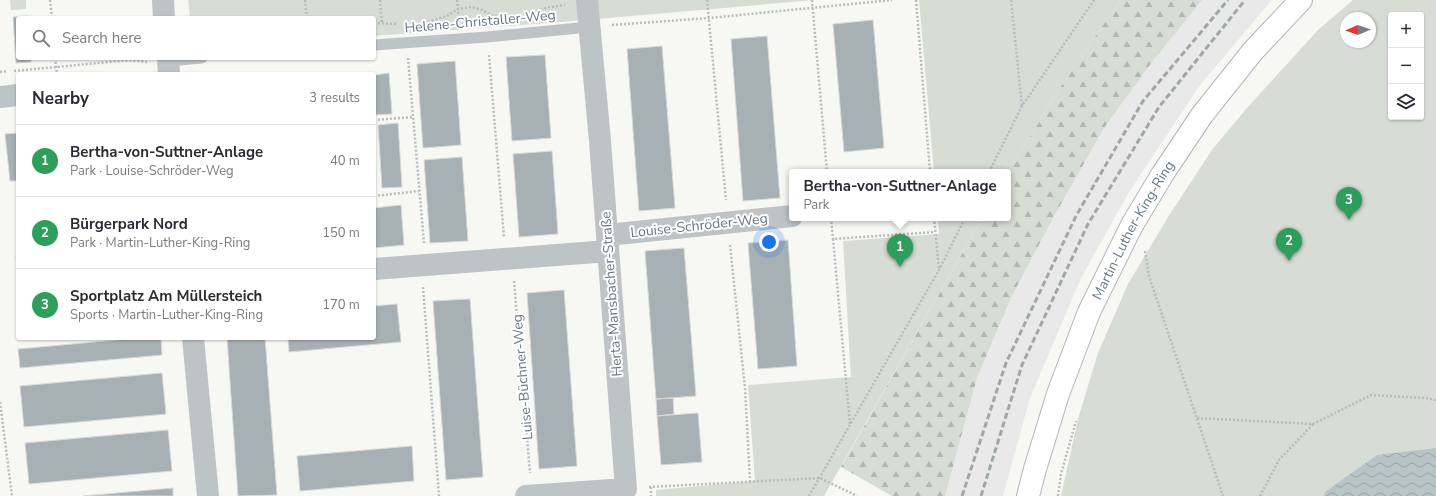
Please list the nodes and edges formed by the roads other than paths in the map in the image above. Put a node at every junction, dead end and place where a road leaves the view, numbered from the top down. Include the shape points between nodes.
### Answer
1 (163, 0) edge
2 (1301, 0) edge
3 (588, 12) edge
4 (164, 16) edge
5 (376, 45) edge
6 (191, 60) edge
7 (168, 64) edge
8 (16, 95) edge
9 (0, 97) edge
10 (789, 216) edge
11 (607, 243) junction
12 (376, 269) edge
13 (193, 340) edge
14 (208, 496) edge
15 (526, 496) edge
16 (532, 496) edge
17 (1028, 496) edge

1 - 4 street
2 - 17 main road, Martin-Luther-King-Ring via 1253,51 1202,115 1132,225 1089,312 1061,387
3 - 5 lane, Helene-Christaller-Weg via 487,37
3 - 11 street, Herta-Mansbacher-Straße
6 - 7 lane
8 - 9 street
10 - 11 street, Louise-Schröder-Weg via 728,222
11 - 12 street via 509,259
11 - 16 street, Herta-Mansbacher-Straße via 626,488
13 - 14 street
15 - 16 street

